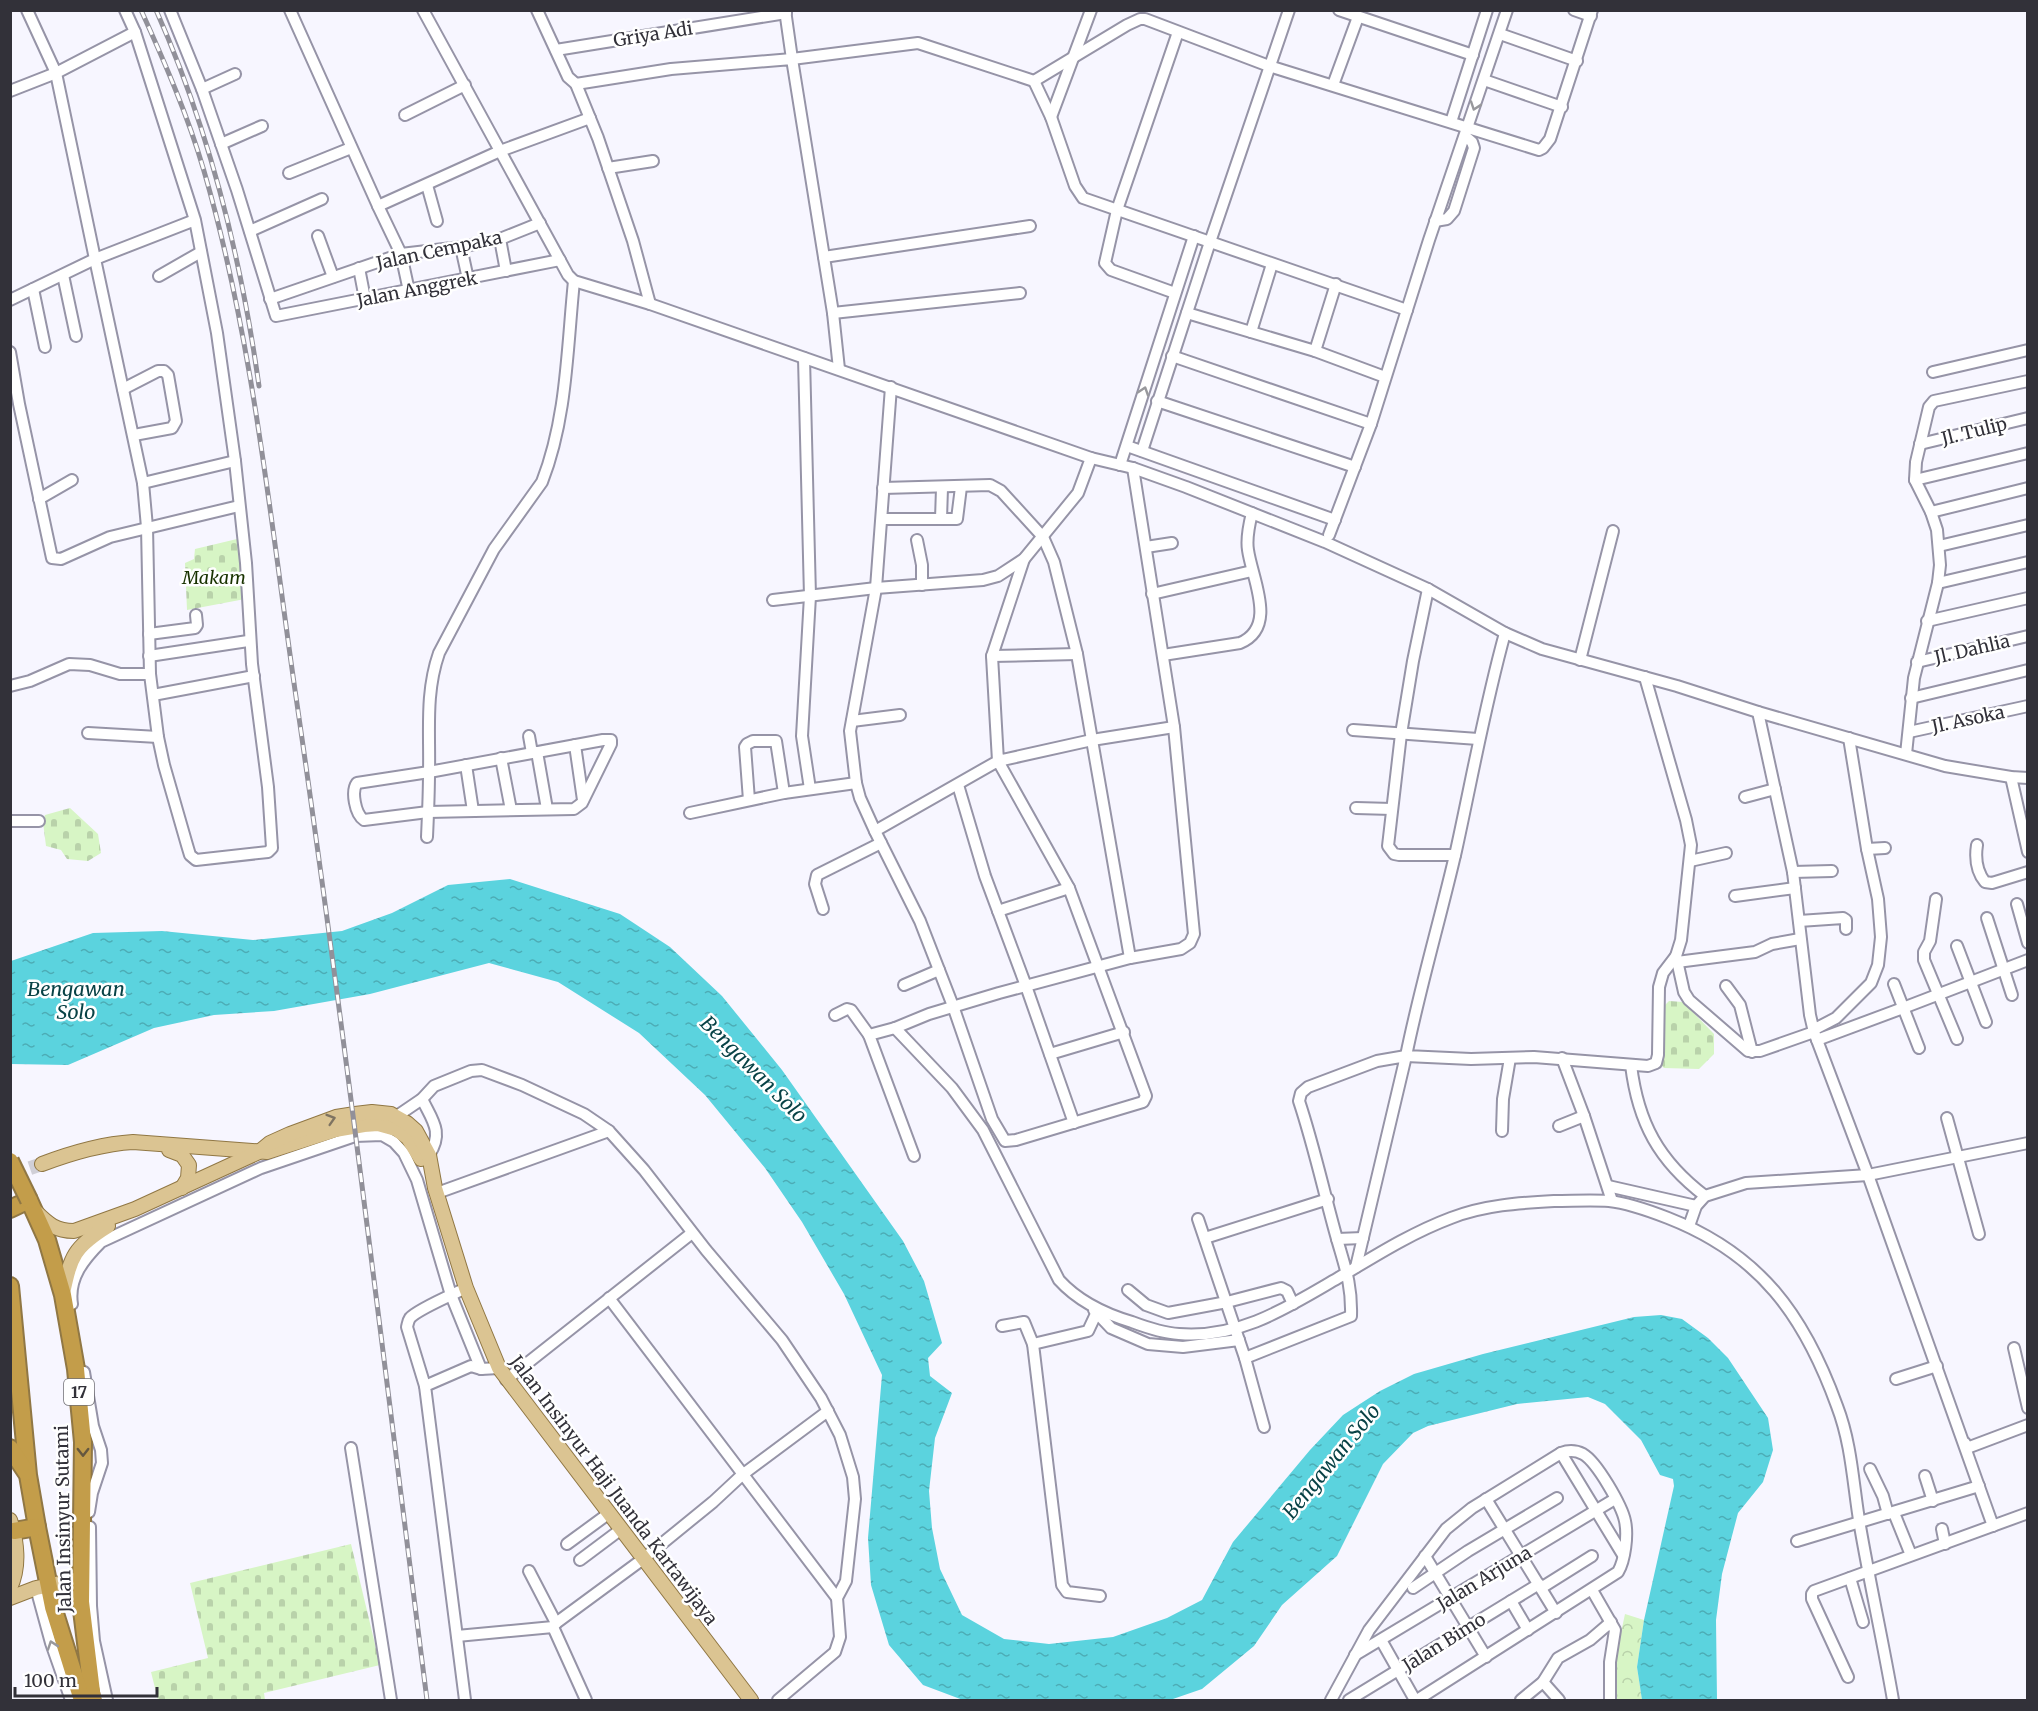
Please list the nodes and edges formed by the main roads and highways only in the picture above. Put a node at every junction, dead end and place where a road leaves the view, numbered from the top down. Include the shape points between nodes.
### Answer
1 (153, 1145) junction
2 (260, 1152) junction
3 (10, 1161) edge
4 (42, 1164) tunnel mouth
5 (182, 1188) junction
6 (436, 1190) junction
7 (31, 1205) junction
8 (10, 1209) edge
9 (135, 1209) junction
10 (10, 1286) edge
11 (63, 1295) junction
12 (10, 1448) edge
13 (28, 1475) junction
14 (12, 1526) edge
15 (37, 1527) junction
16 (81, 1579) junction
17 (42, 1587) junction
18 (10, 1588) edge
19 (10, 1598) edge
20 (82, 1701) edge
21 (93, 1701) edge
22 (750, 1701) edge

1 - 2 main road
1 - 4 main road via 118,1143 73,1152
1 - 5 main road via 182,1155 188,1162 188,1178
2 - 5 main road, Jalan Insinyur Haji Juanda Kartawijaya
2 - 6 main road, Jalan Insinyur Haji Juanda Kartawijaya via 289,1152 350,1127 378,1124 408,1137
2 -> 6 main road, Jalan Insinyur Haji Juanda Kartawijaya via 280,1138 336,1117 372,1112 397,1116 416,1131 429,1155
3 - 7 highway, 17, bridge
5 - 9 main road, Jalan Insinyur Haji Juanda Kartawijaya
6 - 22 main road, Jalan Insinyur Haji Juanda Kartawijaya via 466,1288 502,1374
7 - 8 highway
7 - 9 main road, Jalan Insinyur Haji Juanda Kartawijaya via 51,1226 63,1231 74,1231
7 - 11 highway, Jalan Insinyur Sutami / 17 via 47,1240
9 - 11 main road, Jalan Insinyur Haji Juanda Kartawijaya via 78,1248 69,1263
10 - 13 highway, Jalan Insinyur Sutami
11 -> 16 highway, Jalan Insinyur Sutami / 17 via 82,1419 85,1514
12 - 13 highway
13 - 15 highway, Jalan Insinyur Sutami
14 - 15 highway
14 - 18 main road via 16,1557 15,1579
15 - 17 highway, Jalan Insinyur Sutami
16 - 17 main road
16 - 21 highway, Jalan Insinyur Sutami / 17
17 - 19 main road
17 - 20 highway, Jalan Insinyur Sutami via 53,1607

